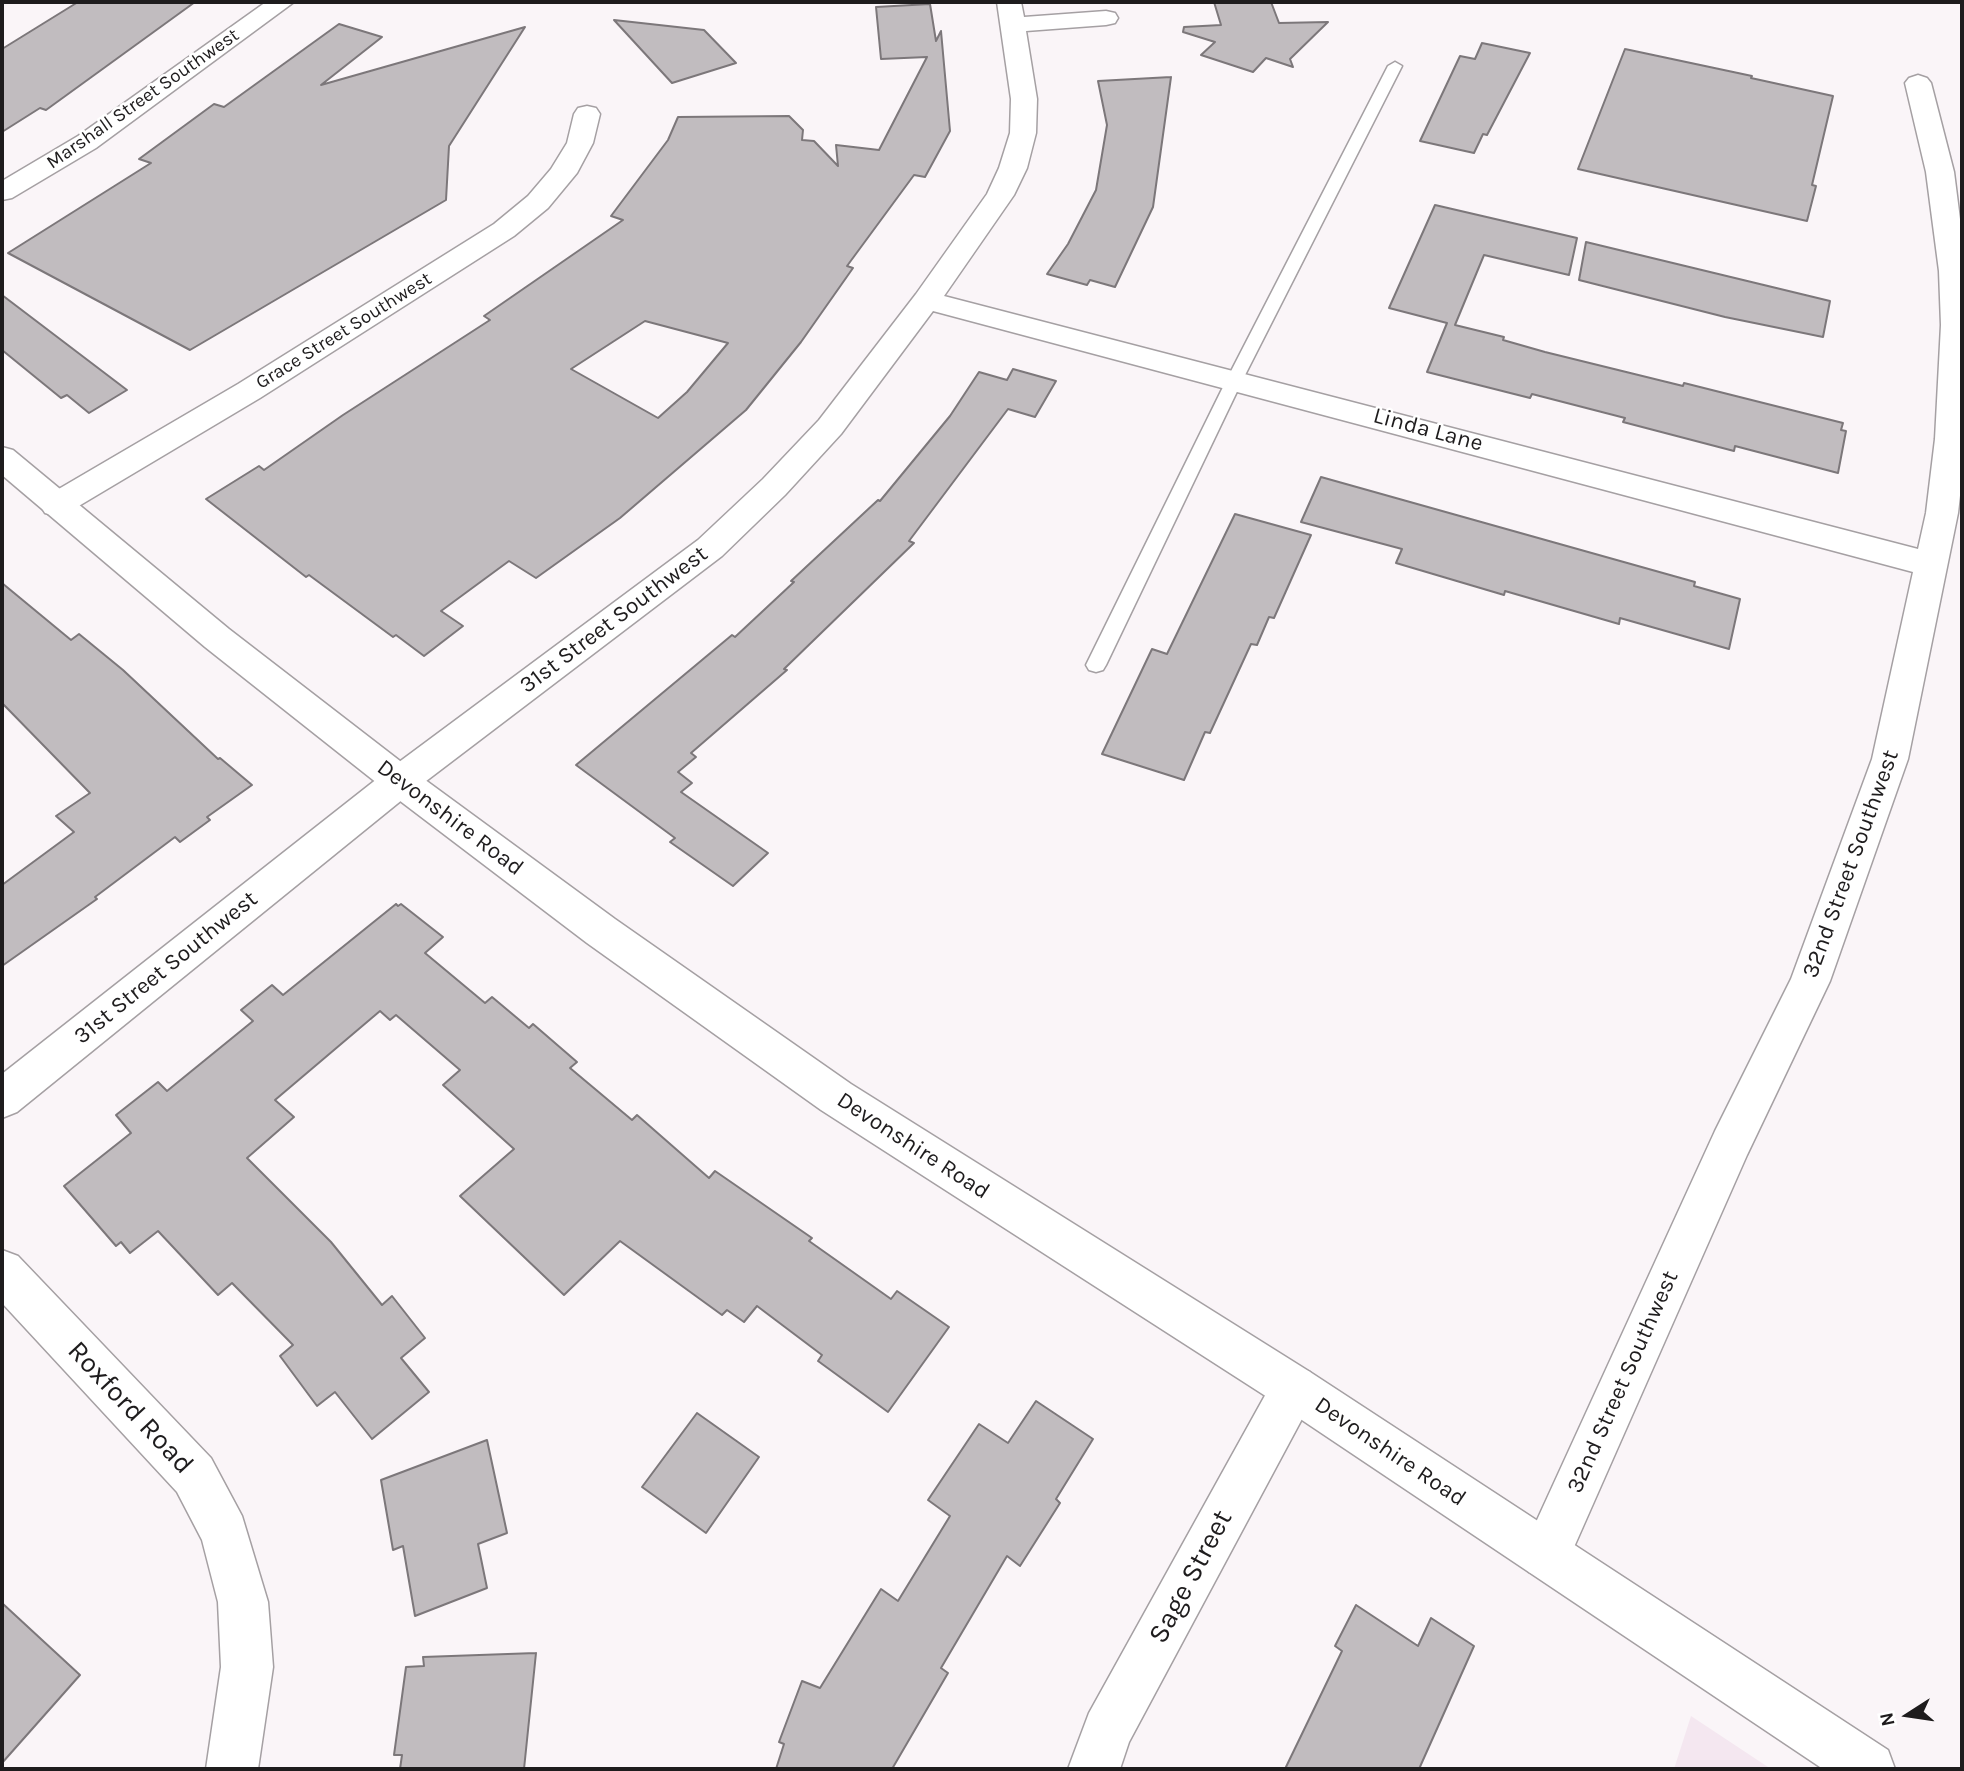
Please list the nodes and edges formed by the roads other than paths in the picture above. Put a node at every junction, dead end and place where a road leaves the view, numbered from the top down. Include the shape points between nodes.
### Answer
1 (282, 2) edge
2 (1011, 13) edge
3 (1106, 18) dead end
4 (1395, 66) dead end
5 (1918, 83) dead end
6 (587, 114) dead end
7 (2, 192) edge
8 (926, 300) junction
9 (1235, 379) junction
10 (2, 458) edge
11 (56, 505) junction
12 (1929, 564) junction
13 (1096, 665) dead end
14 (400, 782) junction
15 (2, 1099) edge
16 (2, 1271) edge
17 (1294, 1388) junction
18 (1546, 1555) junction
19 (232, 1769) edge
20 (1094, 1769) edge
21 (1869, 1769) edge

1 - 7 street, Marshall Street Southwest via 87,142
2 - 3 street
2 - 8 street, 31st Street Southwest via 1024,99 1023,133 1013,168 1000,195
4 - 9 lane
5 - 12 street, 32nd Street Southwest via 1940,173 1955,325 1951,439 1942,513
6 - 11 street, Grace Street Southwest via 580,143 563,173 504,230 249,391
8 - 9 street, Linda Lane
8 - 14 street, 31st Street Southwest via 830,427 710,548
9 - 12 street, Linda Lane
9 - 13 lane
10 - 11 street, Devonshire Road
11 - 14 street, Devonshire Road
12 - 18 street, 32nd Street Southwest via 1891,759 1810,981 1730,1145
14 - 15 street, 31st Street Southwest
14 - 17 street, Devonshire Road via 601,932 836,1097
16 - 19 street, Roxford Road via 194,1475 225,1533 243,1602 247,1667
17 - 18 street, Devonshire Road
17 - 20 street, Sage Street via 1108,1731
18 - 21 street, Devonshire Road

